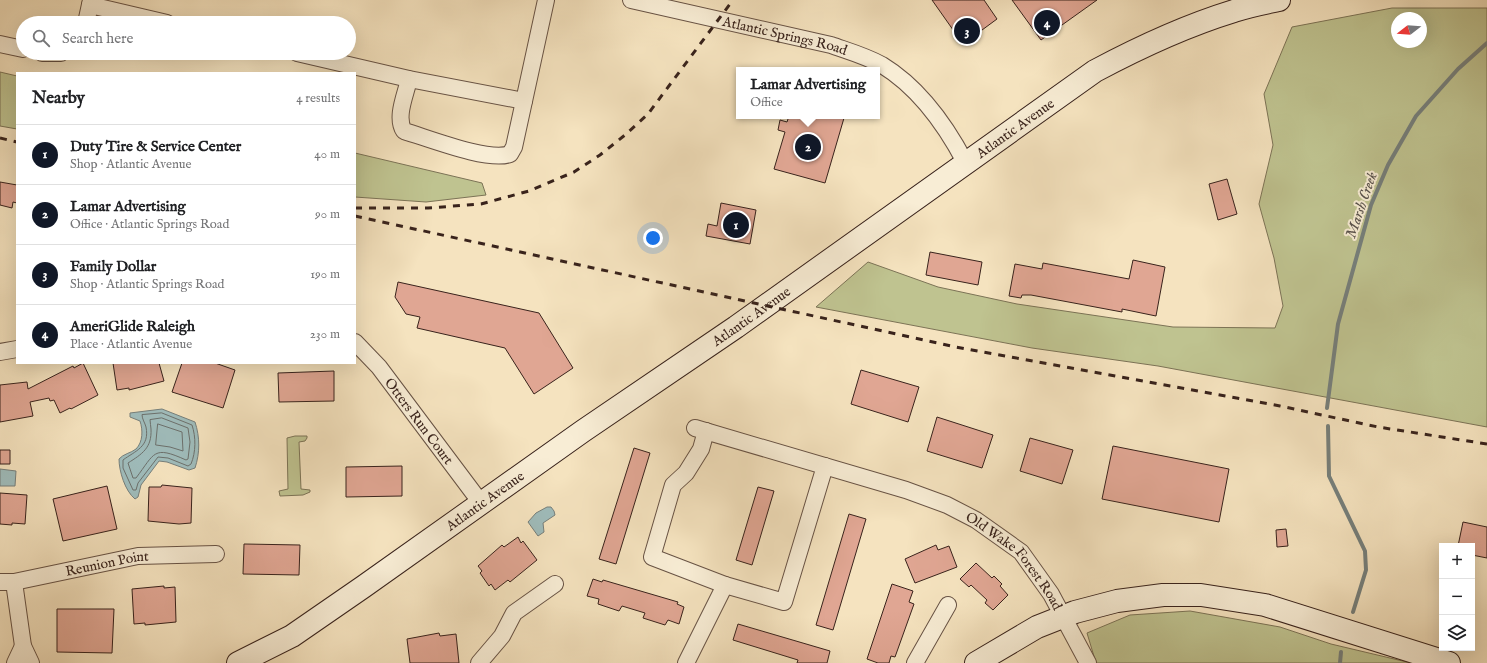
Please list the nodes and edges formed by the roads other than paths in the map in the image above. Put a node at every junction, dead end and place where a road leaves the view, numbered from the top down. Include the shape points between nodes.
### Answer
1 (546, 0) edge
2 (631, 0) edge
3 (1279, 0) edge
4 (90, 3) edge
5 (87, 16) edge
6 (140, 16) edge
7 (0, 44) edge
8 (16, 47) edge
9 (327, 60) edge
10 (409, 79) junction
11 (524, 101) junction
12 (965, 162) junction
13 (356, 343) edge
14 (16, 350) edge
15 (0, 352) edge
16 (825, 466) junction
17 (481, 503) junction
18 (216, 554) dead end
19 (7, 582) edge
20 (554, 584) dead end
21 (725, 585) junction
22 (948, 605) dead end
23 (1062, 616) junction
24 (23, 646) junction
25 (15, 663) edge
26 (31, 663) edge
27 (238, 663) edge
28 (479, 663) edge
29 (686, 663) edge
30 (915, 663) edge
31 (976, 663) edge
32 (1088, 663) edge
33 (1449, 663) edge

1 - 11 street
2 - 12 street, Atlantic Springs Road via 831,45 882,65 920,98 951,136
3 - 12 main road, Atlantic Avenue via 1235,10 1151,42 1095,71
4 - 5 street
4 - 6 street
7 - 8 street
9 - 10 street
10 - 11 street
10 - 11 street via 400,118 404,131 487,155 502,157 510,154 514,147
12 - 17 main road, Atlantic Avenue via 736,327
13 - 17 street, Otters Run Court via 379,367
14 - 15 street
16 - 21 street via 784,602
16 - 21 street, Old Wake Forest Road via 701,429 700,449 686,473 674,485 652,557
16 - 23 street, Old Wake Forest Road via 906,490 947,505 976,520 1021,552 1051,594
17 - 27 main road, Atlantic Avenue via 292,636
18 - 19 street, Reunion Point via 138,556
19 - 24 street
20 - 28 street via 514,613 502,636
21 - 29 street
22 - 30 street
23 - 31 main road via 1037,627
23 - 32 street
23 - 33 main road, Old Wake Forest Road via 1138,597 1163,594 1201,595 1265,605
24 - 25 street
24 - 26 street

